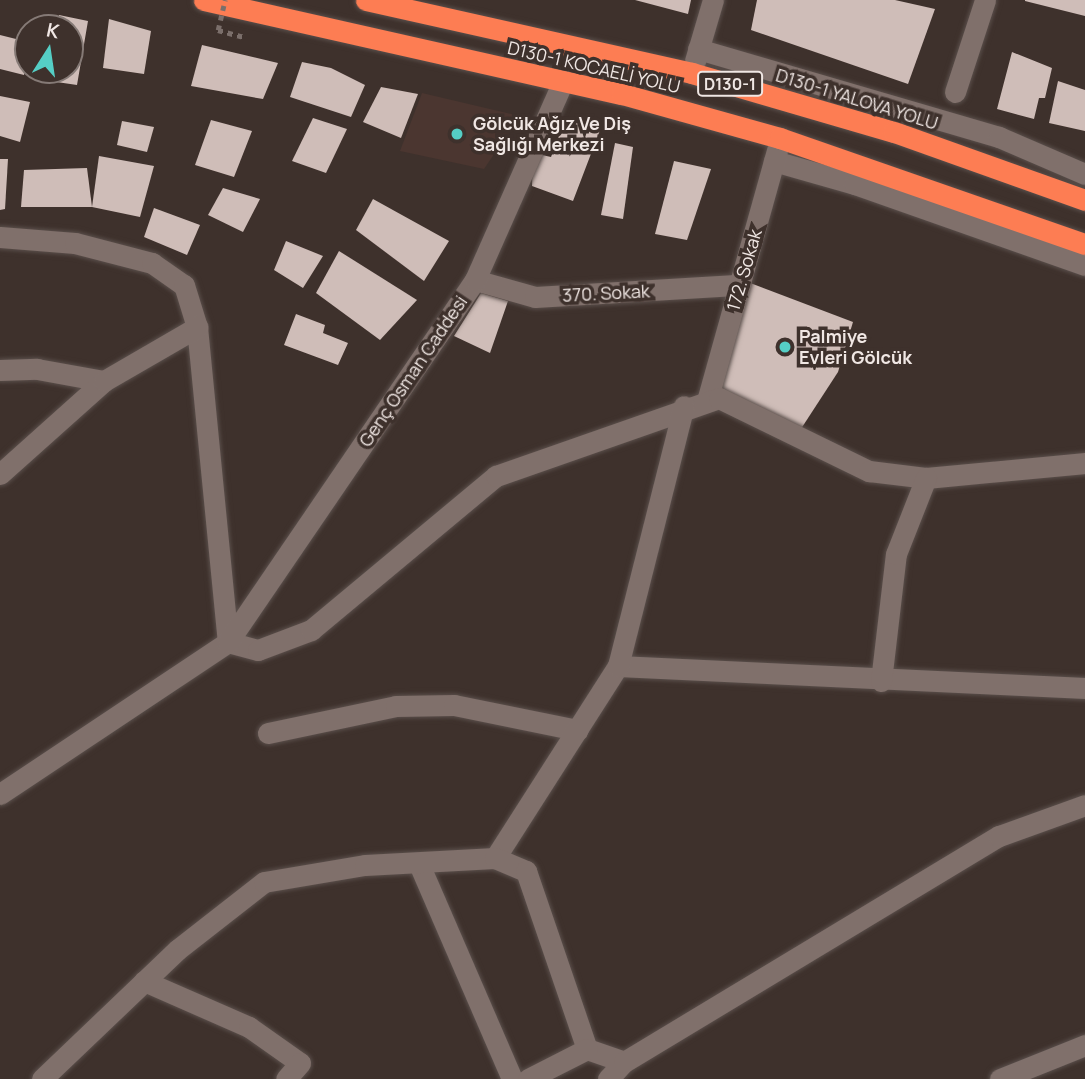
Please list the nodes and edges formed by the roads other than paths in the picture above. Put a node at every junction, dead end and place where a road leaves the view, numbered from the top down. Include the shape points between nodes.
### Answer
1 (204, 0) edge
2 (366, 0) edge
3 (713, 0) edge
4 (985, 0) edge
5 (698, 49) junction
6 (692, 73) junction
7 (563, 82) junction
8 (955, 92) dead end
9 (780, 138) junction
10 (774, 161) junction
11 (1085, 174) edge
12 (1085, 200) edge
13 (0, 237) edge
14 (1085, 244) edge
15 (1085, 265) edge
16 (475, 279) junction
17 (740, 285) junction
18 (197, 327) junction
19 (0, 370) edge
20 (104, 381) junction
21 (707, 401) junction
22 (684, 406) junction
23 (1085, 463) edge
24 (0, 474) edge
25 (926, 478) junction
26 (228, 642) junction
27 (618, 666) junction
28 (881, 681) junction
29 (1085, 688) edge
30 (577, 730) junction
31 (268, 733) dead end
32 (0, 794) edge
33 (1085, 805) edge
34 (495, 858) junction
35 (419, 864) junction
36 (144, 981) junction
37 (1085, 1045) edge
38 (587, 1049) junction
39 (624, 1062) junction
40 (42, 1079) edge
41 (286, 1079) edge
42 (512, 1079) edge
43 (528, 1079) edge
44 (608, 1079) edge
45 (1000, 1079) edge

1 - 7 highway, D130-1 KOCAELİ YOLU / D130-1
2 - 6 highway, D130-1 YALOVA YOLU / D130-1
3 - 5 street
4 - 8 street
5 - 6 street
5 - 11 street via 999,137
6 - 12 highway, D130-1 YALOVA YOLU / D130-1 via 894,132
7 - 9 highway, D130-1 KOCAELİ YOLU / D130-1
7 - 16 street, Genç Osman Caddesi
9 - 10 street, 172. Sokak
9 - 14 highway, D130-1 KOCAELİ YOLU / D130-1
10 - 15 street via 855,184
10 - 17 street, 172. Sokak
13 - 18 street via 75,243 152,263 184,285
16 - 17 street, 370. Sokak via 535,297
16 - 26 street, Genç Osman Caddesi
17 - 21 street, 172. Sokak
18 - 20 street
18 - 26 street
19 - 20 street via 37,369
20 - 24 street
21 - 22 street
21 - 25 street via 719,398 869,471
22 - 26 street via 496,476 311,630 258,650
22 - 27 street
23 - 25 street
25 - 28 street via 897,554
26 - 32 street
27 - 28 street
27 - 30 street
28 - 29 street
30 - 31 street via 454,705 396,706
30 - 34 street
33 - 39 street via 999,836
34 - 35 street
34 - 38 street via 526,871
35 - 36 street via 365,865 264,882
35 - 42 street
36 - 40 street
36 - 41 street via 249,1027 300,1063
37 - 45 street
38 - 39 street
38 - 43 street
39 - 44 street

